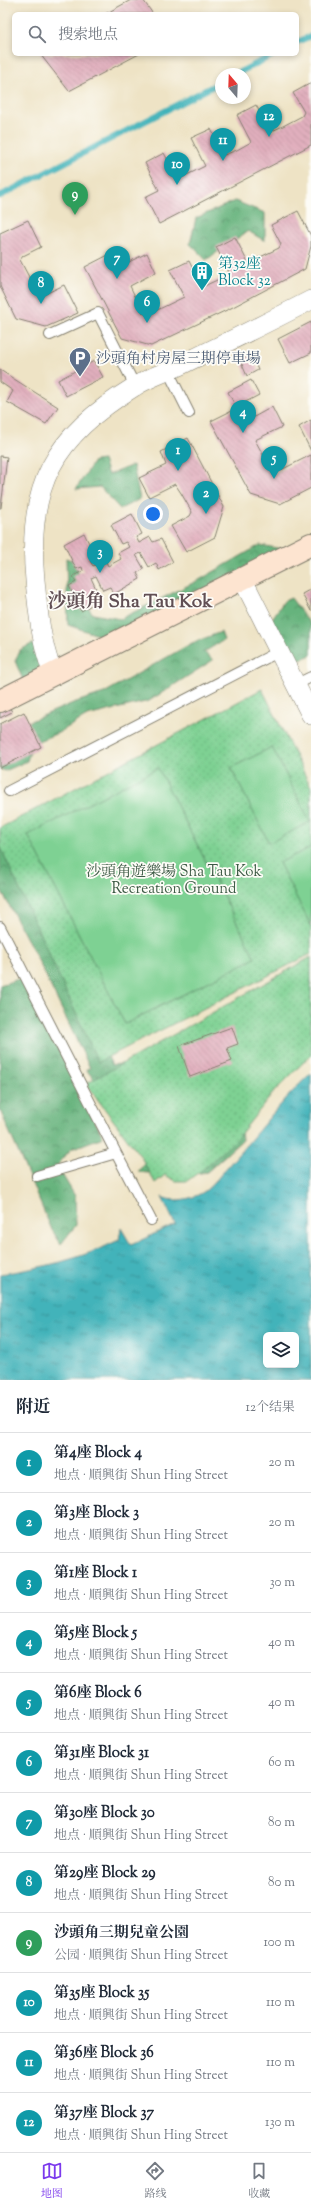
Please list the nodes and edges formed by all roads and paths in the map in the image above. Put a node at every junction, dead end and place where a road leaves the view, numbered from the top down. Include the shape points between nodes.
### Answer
1 (311, 300) edge
2 (50, 335) dead end
3 (168, 371) junction
4 (135, 386) junction
5 (189, 413) dead end
6 (311, 544) edge
7 (242, 578) junction
8 (278, 652) junction
9 (53, 674) junction
10 (303, 681) edge
11 (0, 701) edge
12 (311, 715) edge
13 (9, 791) dead end
14 (0, 928) edge
15 (116, 1154) junction
16 (37, 1176) dead end
17 (151, 1220) dead end

1 - 3 street
2 - 4 lane via 98,313
3 - 4 street
3 - 5 lane
4 - 9 street via 103,408 75,432 54,461 38,498 34,524 34,567 42,642
6 - 7 street
7 - 8 street
7 - 9 street
8 - 10 street
8 - 13 lane
9 - 11 street
10 - 12 street
14 - 15 lane
15 - 16 lane
15 - 17 lane

